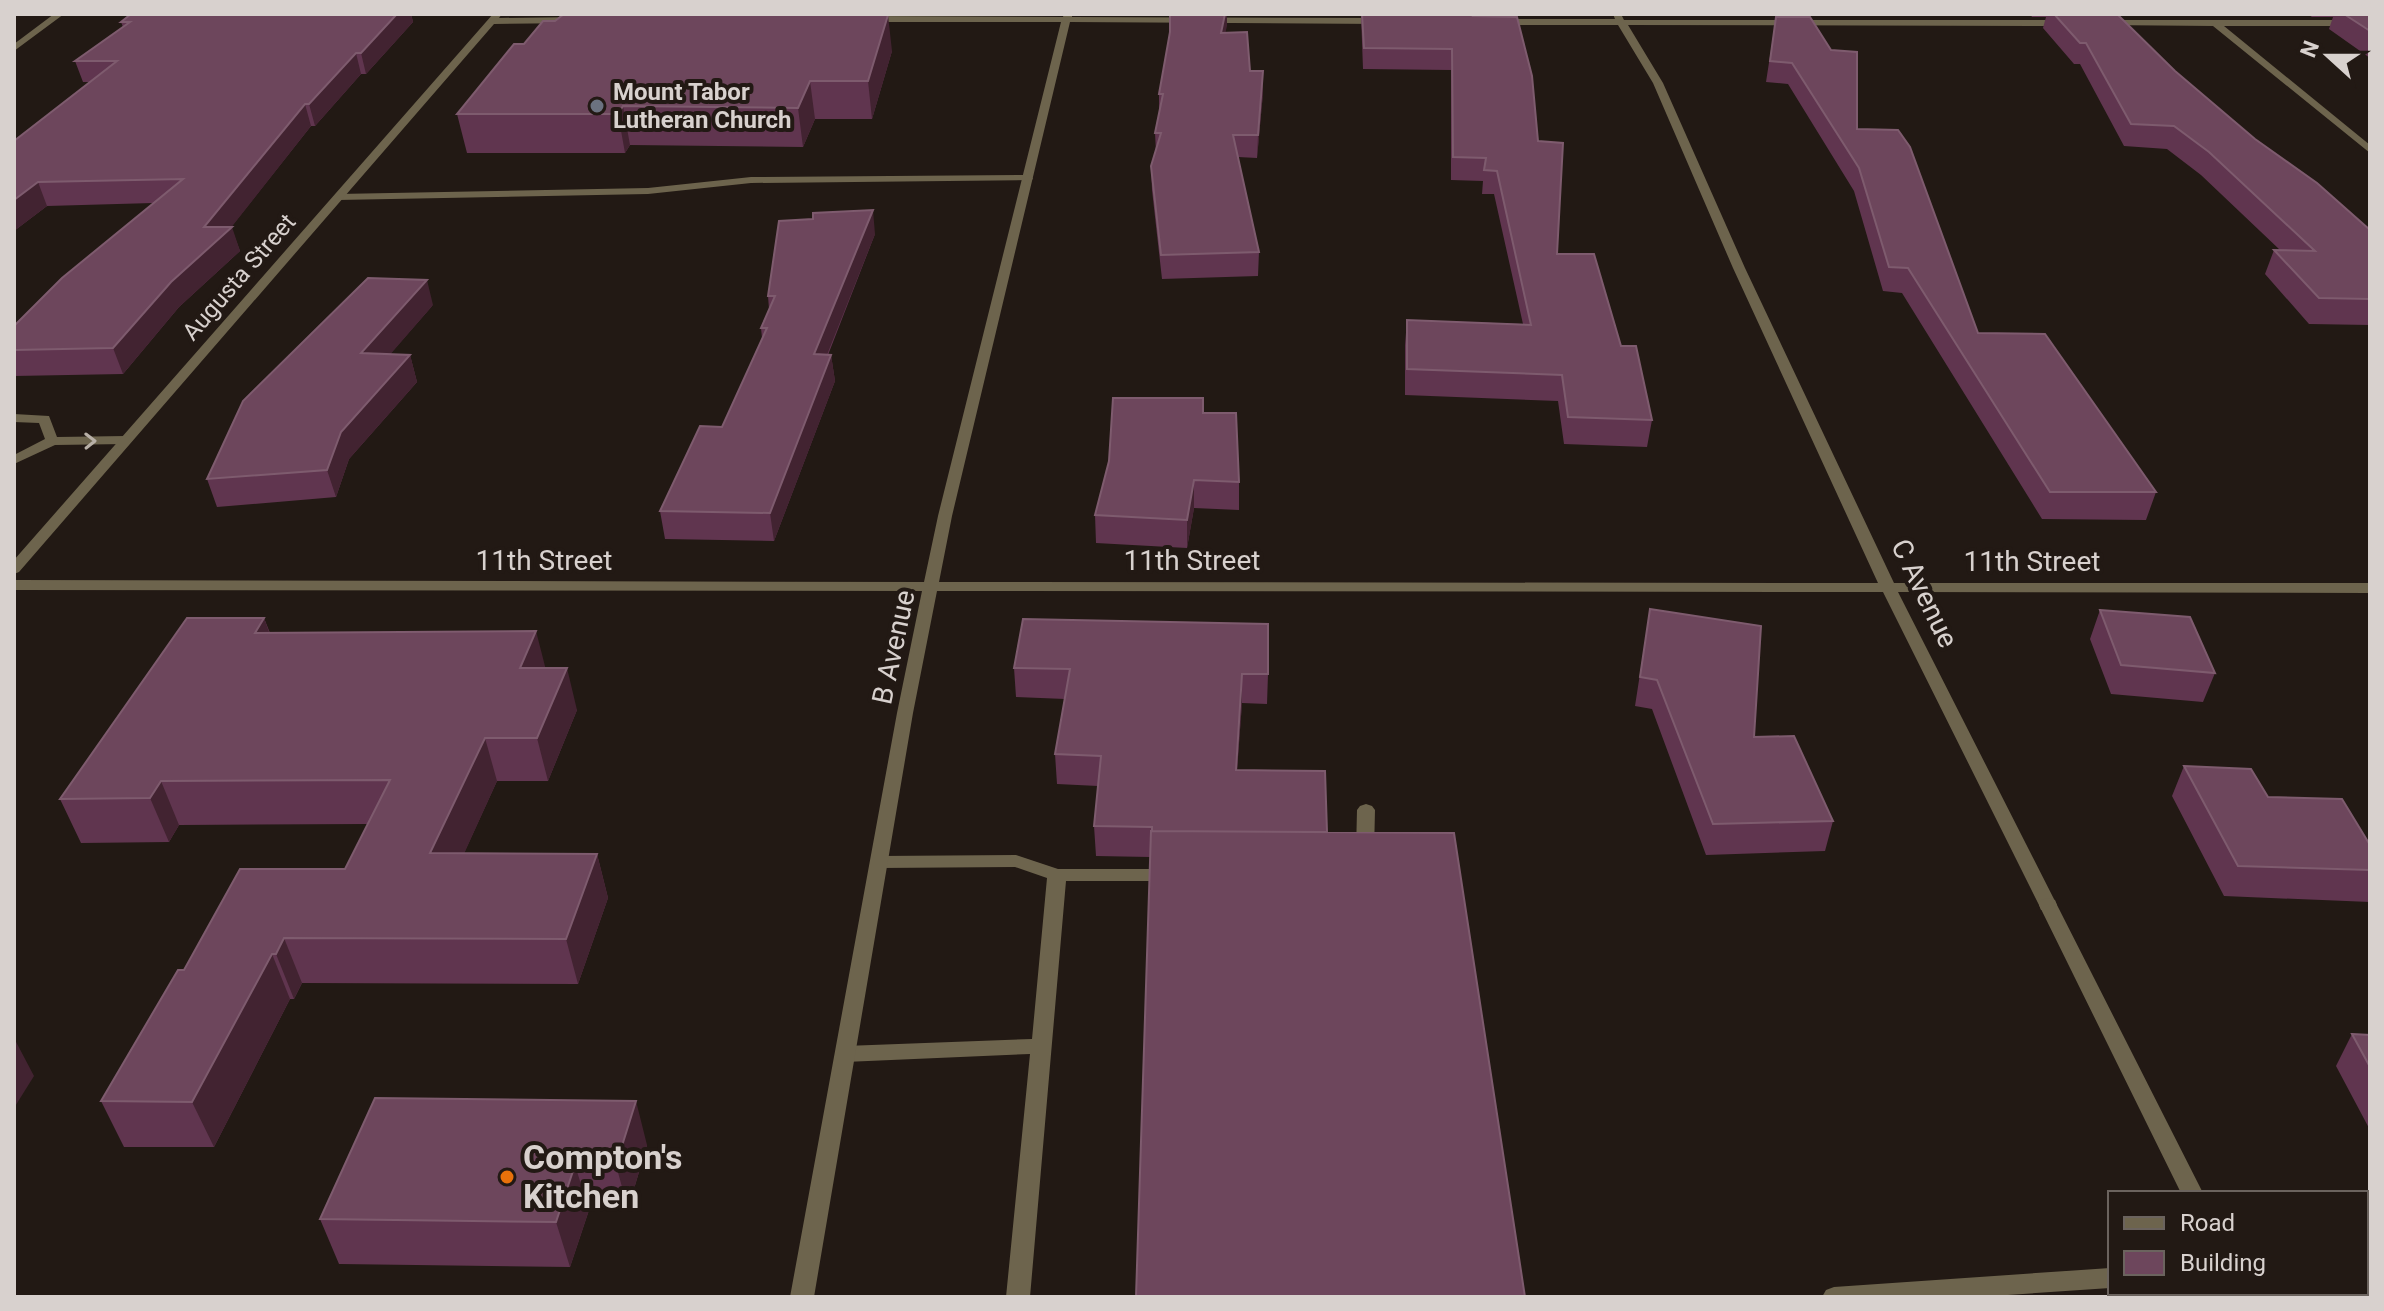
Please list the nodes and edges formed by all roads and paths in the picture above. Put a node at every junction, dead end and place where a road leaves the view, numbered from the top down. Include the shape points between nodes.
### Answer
1 (60, 14) edge
2 (2203, 14) edge
3 (1068, 16) edge
4 (495, 17) edge
5 (1618, 18) edge
6 (862, 19) edge
7 (584, 20) edge
8 (1399, 21) edge
9 (1494, 22) edge
10 (2074, 23) edge
11 (2089, 23) edge
12 (2215, 23) junction
13 (2370, 23) edge
14 (14, 48) edge
15 (2370, 150) edge
16 (1028, 178) junction
17 (338, 197) junction
18 (14, 418) edge
19 (126, 440) junction
20 (52, 441) junction
21 (14, 460) edge
22 (14, 569) edge
23 (14, 585) edge
24 (932, 586) junction
25 (1888, 587) junction
26 (2370, 588) edge
27 (1366, 810) dead end
28 (879, 862) junction
29 (1365, 874) edge
30 (1057, 875) junction
31 (1196, 875) edge
32 (1041, 1046) junction
33 (845, 1054) junction
34 (2191, 1191) edge
35 (2108, 1278) edge
36 (802, 1297) edge
37 (1018, 1297) edge
38 (1834, 1297) edge

1 - 14 street
2 - 12 street
3 - 6 street
3 - 8 street
3 - 16 street, B Avenue
4 - 7 street
4 - 17 street, Augusta Street
5 - 9 street
5 - 10 street
5 - 25 street, C Avenue via 1658,83
11 - 12 street
12 - 13 street
12 - 15 street
16 - 17 street via 751,180 648,191
16 - 24 street, B Avenue
17 - 19 street, Augusta Street
18 - 20 street via 44,419
20 -> 19 street
19 - 22 street, Augusta Street
20 - 21 street
23 - 24 street, 11th Street
24 - 25 street, 11th Street
24 - 28 street, B Avenue
25 - 26 street, 11th Street
25 - 34 street, C Avenue
27 - 29 street
28 - 30 street via 1016,861
28 - 33 street, B Avenue
30 - 31 street
30 - 32 street
32 - 33 street
32 - 37 street
33 - 36 street, B Avenue
35 - 38 street

